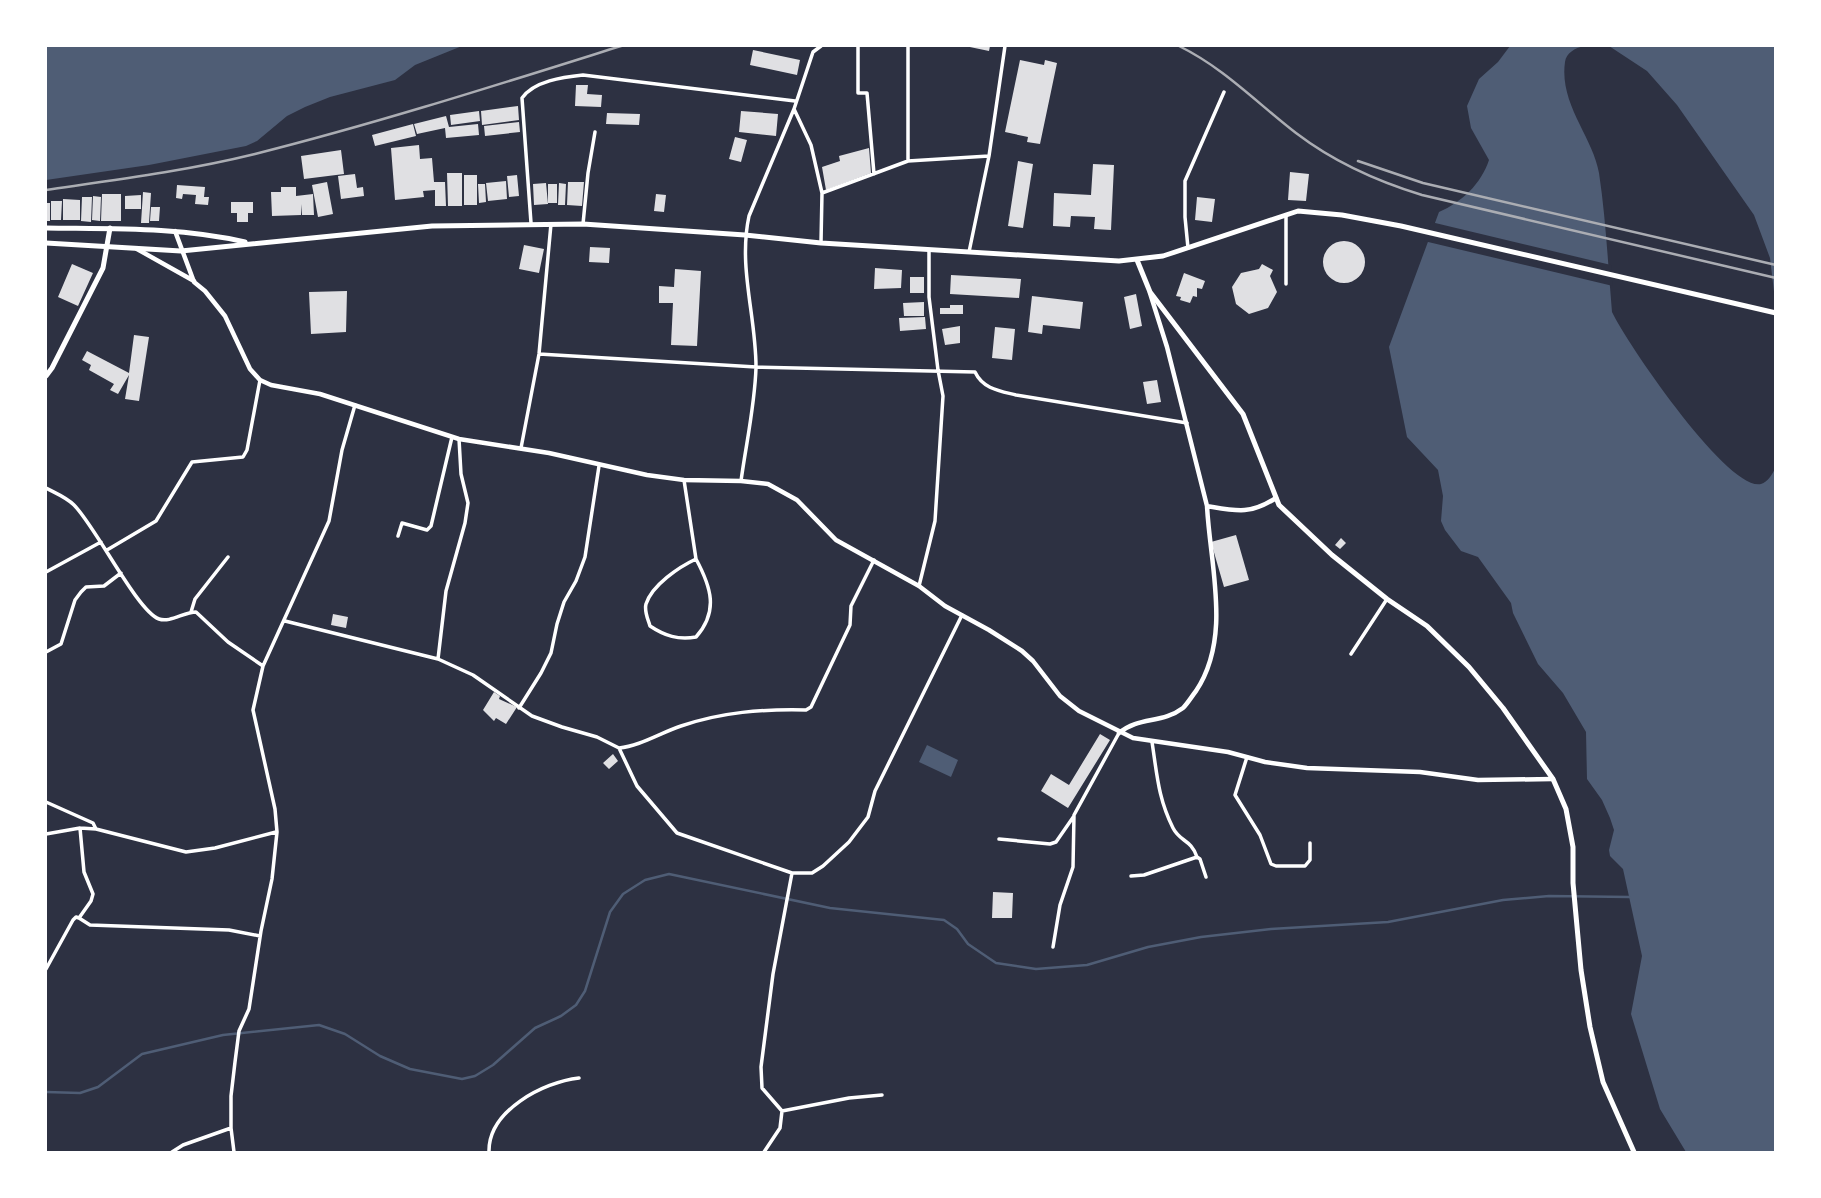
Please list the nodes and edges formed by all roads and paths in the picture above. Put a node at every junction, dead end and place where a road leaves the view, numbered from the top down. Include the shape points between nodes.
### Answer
1 (821, 46) edge
2 (858, 46) edge
3 (908, 46) edge
4 (1005, 46) edge
5 (1224, 92) dead end
6 (795, 101) junction
7 (794, 109) junction
8 (595, 132) dead end
9 (989, 156) junction
10 (908, 161) junction
11 (874, 174) junction
12 (822, 194) junction
13 (1286, 216) junction
14 (531, 224) junction
15 (551, 224) junction
16 (583, 224) junction
17 (46, 228) edge
18 (110, 228) junction
19 (175, 232) junction
20 (745, 235) junction
21 (46, 243) edge
22 (248, 243) junction
23 (821, 243) junction
24 (106, 248) junction
25 (1188, 248) junction
26 (137, 249) junction
27 (181, 251) junction
28 (929, 251) junction
29 (969, 252) junction
30 (1137, 260) junction
31 (194, 282) junction
32 (1286, 284) dead end
33 (1150, 292) junction
34 (1776, 313) edge
35 (539, 354) junction
36 (756, 367) junction
37 (938, 370) junction
38 (46, 376) edge
39 (260, 380) junction
40 (355, 405) junction
41 (1187, 423) junction
42 (452, 437) junction
43 (459, 439) junction
44 (521, 448) junction
45 (599, 466) junction
46 (684, 480) junction
47 (741, 481) junction
48 (46, 488) edge
49 (1276, 499) junction
50 (1207, 506) junction
51 (398, 536) dead end
52 (101, 541) junction
53 (107, 550) junction
54 (228, 557) dead end
55 (696, 559) junction
56 (874, 559) junction
57 (46, 572) edge
58 (121, 573) junction
59 (919, 586) junction
60 (1387, 599) junction
61 (191, 612) junction
62 (962, 615) junction
63 (285, 621) junction
64 (46, 652) edge
65 (1351, 654) dead end
66 (438, 659) junction
67 (264, 666) junction
68 (519, 708) junction
69 (1119, 733) junction
70 (1152, 741) junction
71 (619, 748) junction
72 (1247, 757) junction
73 (1553, 779) junction
74 (46, 802) edge
75 (1074, 815) junction
76 (80, 828) junction
77 (96, 829) junction
78 (277, 832) junction
79 (46, 834) edge
80 (999, 839) dead end
81 (1310, 843) dead end
82 (1197, 857) junction
83 (792, 873) junction
84 (1131, 876) dead end
85 (1206, 877) dead end
86 (79, 918) junction
87 (260, 936) junction
88 (1053, 947) dead end
89 (46, 969) edge
90 (579, 1078) dead end
91 (882, 1096) dead end
92 (782, 1111) junction
93 (231, 1128) junction
94 (172, 1153) edge
95 (234, 1153) edge
96 (489, 1153) edge
97 (764, 1153) edge
98 (1634, 1153) edge

1 - 6 street via 813,52
2 - 11 street via 858,93 867,93
3 - 10 street
4 - 9 street
5 - 25 street via 1185,181
6 - 7 street
6 - 14 street via 583,75 528,89 522,98
7 - 12 street via 811,145
7 - 20 street
8 - 16 street
9 - 10 street
9 - 29 street
10 - 11 street
11 - 12 street
12 - 23 street
13 - 25 main road
13 - 32 street
13 - 34 main road via 1298,211 1321,212 1401,226
14 - 15 main road
14 - 22 main road via 432,226
15 - 16 main road
15 - 35 street
16 - 20 main road
17 - 18 main road
18 - 19 main road
18 - 24 main road
19 - 22 main road
19 - 27 street
20 - 23 main road
20 - 36 street
21 - 24 main road
22 - 27 main road
23 - 28 main road
24 - 26 main road
24 - 38 main road via 103,268
25 - 30 main road
26 - 27 main road
26 - 31 street
27 - 31 street
28 - 29 main road
28 - 37 street
29 - 30 main road
30 - 33 main road
31 - 39 street via 225,316
33 - 41 street
33 - 49 main road via 1242,414
35 - 36 street
35 - 44 street
36 - 37 street
36 - 47 street
37 - 41 street via 975,372 989,388 1016,395
37 - 59 street via 943,396 935,521
39 - 40 street
39 - 53 street via 243,457 192,462 156,521
40 - 42 street
40 - 63 street via 329,521
41 - 50 street
42 - 43 street
42 - 51 street via 431,526 427,530 402,523
43 - 44 street
43 - 66 street via 468,503 446,591
44 - 45 street
45 - 46 street
45 - 68 street via 584,557 560,613 551,653
46 - 47 street
46 - 55 street
47 - 56 street via 768,484 797,500 836,540
48 - 52 street via 74,506
49 - 50 street via 1252,511
49 - 60 main road via 1332,555
50 - 69 street via 1217,601 1209,667 1185,706 1166,719 1130,724
52 - 53 street
52 - 57 street
53 - 58 street
54 - 61 street via 195,598
55 - 55 street via 659,584 646,603 650,626 673,638 696,637 710,613 707,582
56 - 59 street
56 - 71 street via 851,606 850,625 811,707 716,715 633,747
58 - 61 street via 153,616 167,620
58 - 64 street via 104,586 81,592 61,644
59 - 62 street
60 - 65 street
60 - 73 main road via 1427,626 1469,667
61 - 67 street
62 - 69 street via 1022,651 1060,696
62 - 83 street via 874,791 860,830 812,873
63 - 66 street
63 - 67 street
66 - 68 street via 473,675
67 - 78 street via 253,710
68 - 71 street
69 - 70 street
69 - 75 street
70 - 72 street
70 - 82 street via 1164,806 1174,831 1193,847
71 - 83 street via 636,786 677,834
72 - 73 street via 1307,768 1420,772 1478,780
72 - 81 street via 1235,795 1260,835 1271,864 1305,866 1310,860
73 - 98 main road via 1566,809 1573,847 1590,1027 1603,1082
74 - 77 street via 93,823
75 - 80 street via 1050,844
75 - 88 street via 1073,867
76 - 77 street
76 - 79 street
76 - 86 street via 84,872 93,894
77 - 78 street via 186,852
78 - 87 street
82 - 84 street
82 - 85 street
83 - 92 street via 761,1067 762,1088
86 - 87 street via 90,925 216,929
86 - 89 street via 73,920
87 - 93 street via 249,1009 239,1033
90 - 96 street via 540,1091 510,1110 493,1130
91 - 92 street
92 - 97 street via 780,1128
93 - 94 street
93 - 95 street

